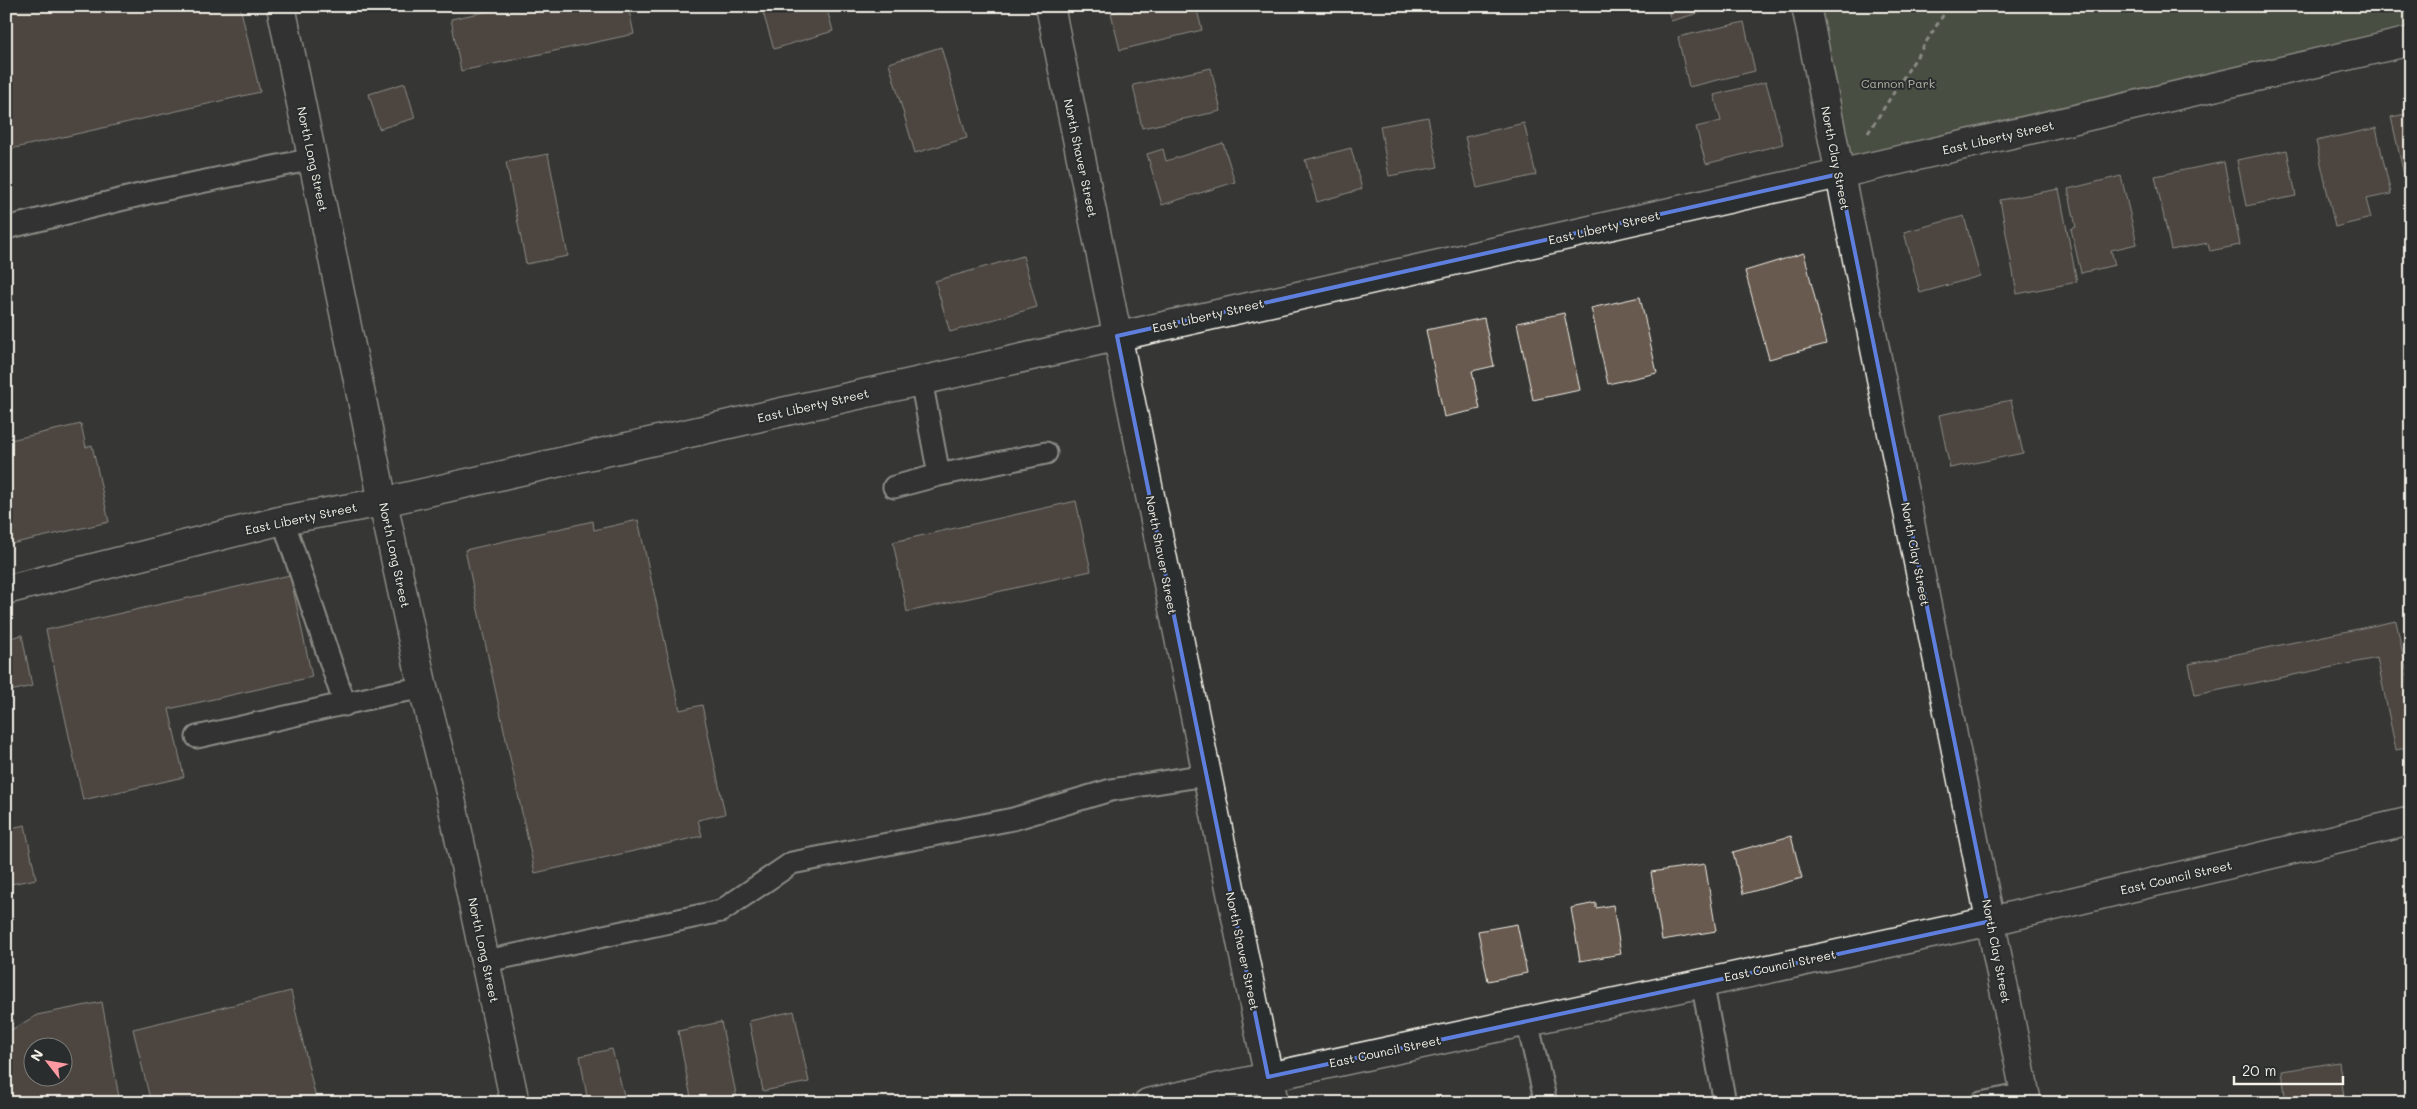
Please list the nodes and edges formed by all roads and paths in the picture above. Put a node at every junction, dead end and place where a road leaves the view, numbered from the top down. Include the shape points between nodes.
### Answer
1 (281, 6) edge
2 (1050, 6) edge
3 (1806, 6) edge
4 (1949, 6) edge
5 (2411, 41) edge
6 (1866, 136) dead end
7 (313, 159) junction
8 (1839, 174) junction
9 (6, 228) edge
10 (1117, 336) junction
11 (922, 380) junction
12 (1046, 453) dead end
13 (940, 476) junction
14 (894, 487) dead end
15 (383, 502) junction
16 (283, 520) junction
17 (6, 590) edge
18 (424, 688) junction
19 (345, 705) junction
20 (197, 737) dead end
21 (1206, 775) junction
22 (2411, 821) edge
23 (1990, 921) junction
24 (487, 961) junction
25 (1702, 982) junction
26 (1527, 1020) junction
27 (1268, 1076) junction
28 (2026, 1098) edge
29 (515, 1103) edge
30 (1148, 1103) edge
31 (1274, 1103) edge
32 (1546, 1103) edge
33 (1725, 1103) edge
34 (1981, 1103) edge

1 - 7 street, North Long Street
2 - 10 street, North Shaver Street
3 - 8 street, North Clay Street
4 - 6 path
5 - 8 street, East Liberty Street
7 - 9 lane via 152,192
7 - 15 street, North Long Street
8 - 10 street, East Liberty Street
8 - 23 street, North Clay Street
10 - 11 street, East Liberty Street
10 - 21 street, North Shaver Street
11 - 13 lane
11 - 15 street, East Liberty Street
12 - 13 lane
13 - 14 lane
15 - 16 street, East Liberty Street
15 - 18 street, North Long Street
16 - 17 street, East Liberty Street
16 - 19 lane
18 - 19 lane via 392,692
18 - 24 street, North Long Street
19 - 20 lane
21 - 24 lane via 1111,790 1013,819 792,863 721,911
21 - 27 street, North Shaver Street
22 - 23 street, East Council Street
23 - 25 street, East Council Street
23 - 28 street, North Clay Street
24 - 29 street, North Long Street
25 - 26 street, East Council Street
25 - 33 lane
26 - 27 street, East Council Street
26 - 32 lane
27 - 30 street, East Council Street
27 - 31 street, North Shaver Street
28 - 34 lane

